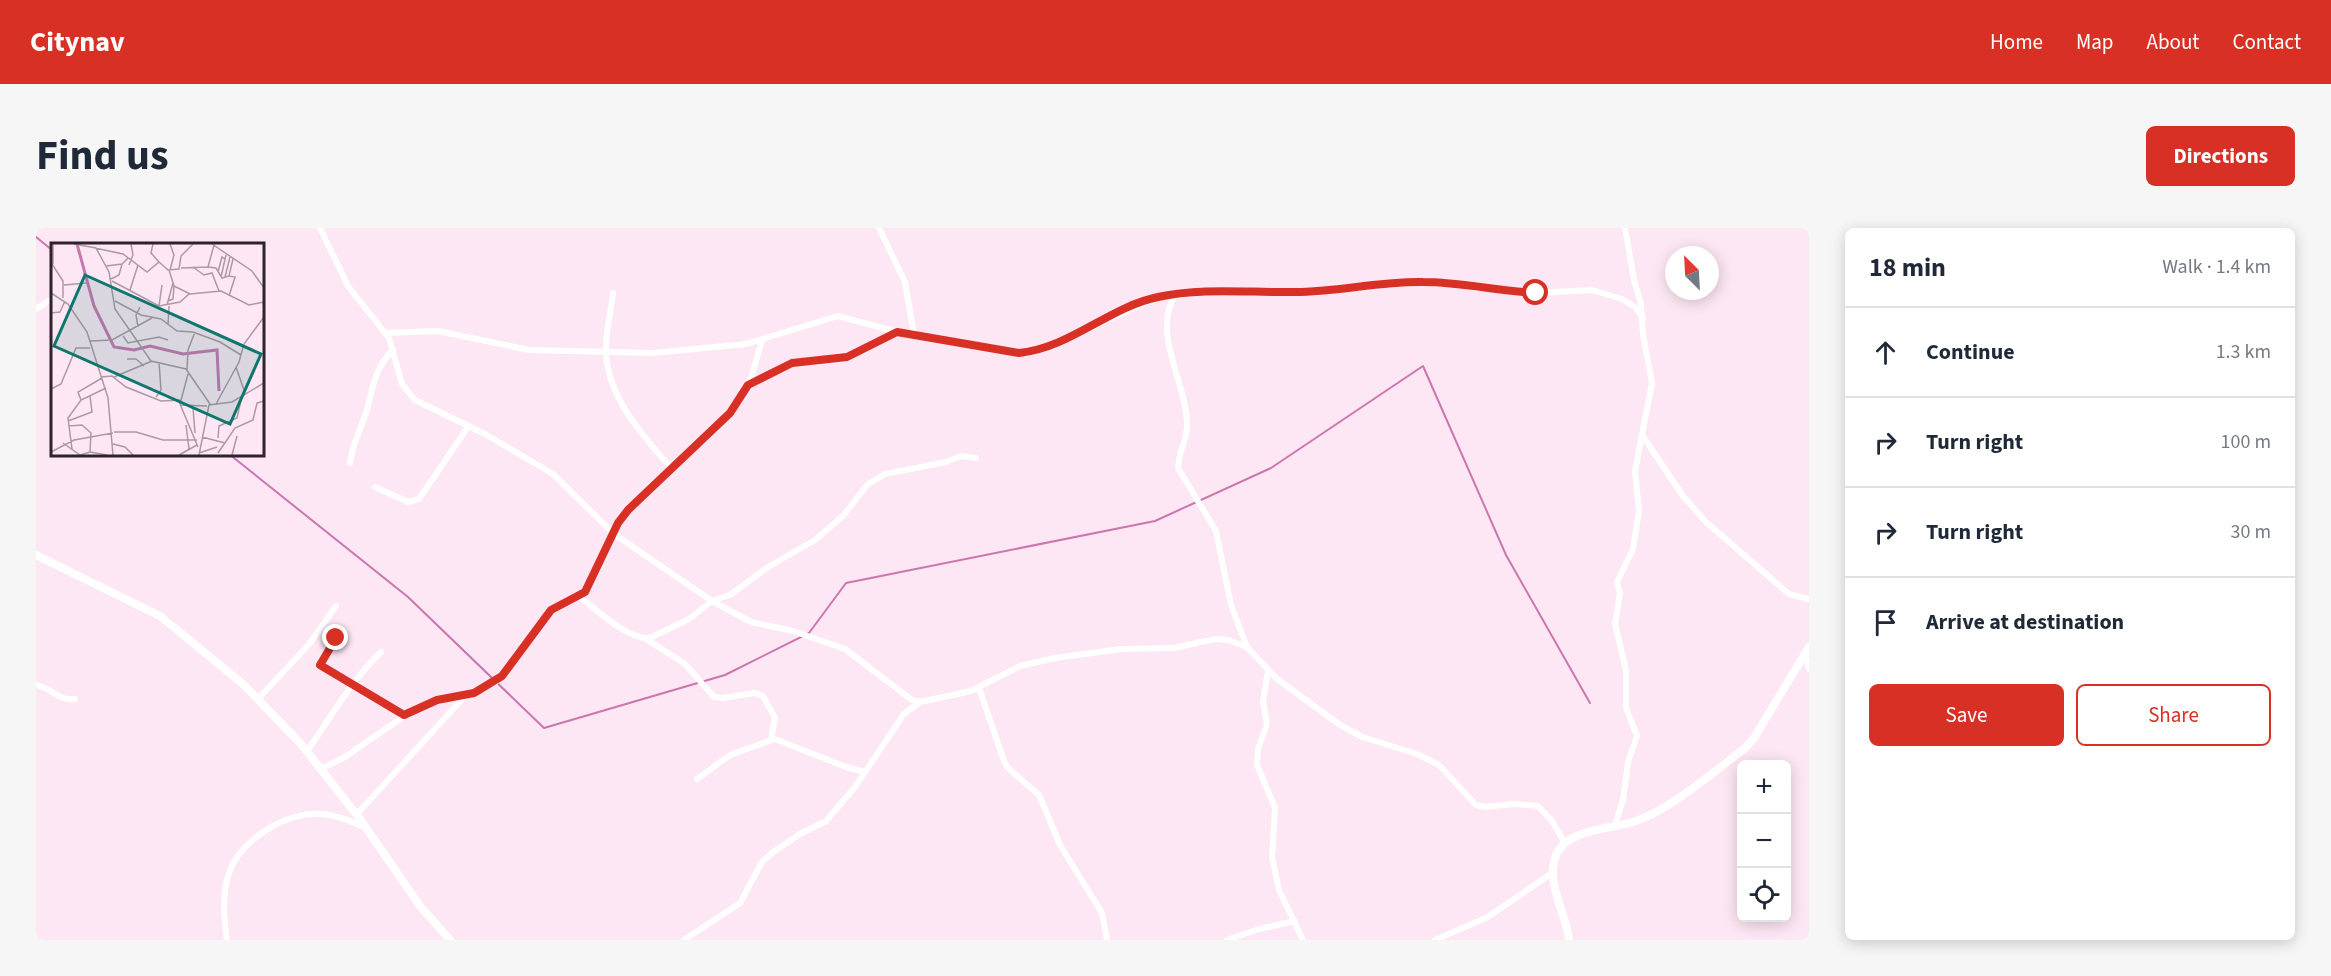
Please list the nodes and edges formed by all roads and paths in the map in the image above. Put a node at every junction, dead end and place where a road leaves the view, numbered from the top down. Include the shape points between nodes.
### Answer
1 (320, 228) edge
2 (879, 228) edge
3 (1625, 228) edge
4 (613, 293) dead end
5 (1176, 294) junction
6 (51, 300) edge
7 (36, 309) edge
8 (1643, 318) junction
9 (897, 332) junction
10 (386, 333) junction
11 (914, 335) junction
12 (762, 340) junction
13 (393, 350) junction
14 (606, 352) junction
15 (748, 385) junction
16 (468, 427) junction
17 (1642, 435) junction
18 (976, 458) dead end
19 (350, 463) dead end
20 (671, 468) junction
21 (375, 488) dead end
22 (614, 534) junction
23 (36, 555) edge
24 (579, 596) junction
25 (1809, 598) edge
26 (712, 601) junction
27 (336, 606) dead end
28 (336, 638) dead end
29 (646, 639) junction
30 (1247, 647) junction
31 (1807, 651) edge
32 (381, 652) dead end
33 (1809, 669) edge
34 (1268, 671) junction
35 (353, 682) junction
36 (36, 686) edge
37 (979, 688) junction
38 (465, 696) junction
39 (75, 699) dead end
40 (258, 699) junction
41 (920, 702) junction
42 (404, 715) junction
43 (771, 740) junction
44 (307, 751) junction
45 (321, 769) junction
46 (865, 772) junction
47 (697, 779) dead end
48 (357, 814) junction
49 (1615, 825) junction
50 (366, 828) junction
51 (1565, 843) junction
52 (1552, 873) junction
53 (1295, 921) junction
54 (1440, 939) edge
55 (227, 940) edge
56 (450, 940) edge
57 (684, 940) edge
58 (1107, 940) edge
59 (1227, 940) edge
60 (1303, 940) edge
61 (1569, 940) edge

1 - 10 street via 348,286
2 - 11 street via 905,282
3 - 8 street
4 - 14 street
5 - 8 street via 1294,292 1422,282 1536,293 1592,290 1622,299
5 - 11 street via 1127,309 1035,351 1019,353
5 - 30 street via 1166,319 1187,427 1179,468 1216,531 1231,604
6 - 7 street
8 - 17 street via 1652,383
9 - 11 street
9 - 12 street via 838,315
9 - 15 street via 847,357 792,363
10 - 13 street
10 - 14 street via 438,331 529,350
12 - 14 street via 672,352
12 - 15 street
13 - 16 street via 402,384 410,395
13 - 19 street via 378,369 366,413 353,441
14 - 20 street via 609,373 633,422
15 - 20 street via 730,413
16 - 21 street via 419,499 408,502
16 - 22 street via 553,474
17 - 25 street via 1683,496 1706,522 1789,594
17 - 49 street via 1635,471 1638,521 1633,549 1618,576 1620,593 1615,624 1626,670 1627,715 1637,736
18 - 26 street via 961,456 885,474 867,485 844,515 815,540 776,561 730,595
20 - 22 street via 628,510
22 - 24 street via 593,579
22 - 26 street
23 - 40 street via 160,616
24 - 29 street via 621,628
24 - 38 street via 551,610 496,682
26 - 29 street via 689,619
26 - 41 street via 751,622 780,627 845,649
27 - 40 street via 310,643
28 - 35 street via 320,664
29 - 43 street via 685,664 714,697 755,693 763,696 775,718
30 - 34 street
30 - 37 street via 1215,639 1173,648 1121,649 1055,658 1020,666
31 - 33 street
31 - 49 street via 1744,749 1652,813 1634,822
32 - 35 street
34 - 51 street via 1362,737 1430,759 1476,805 1538,806
34 - 53 street via 1263,701 1267,724 1257,765 1275,808 1272,857 1277,881
35 - 42 street
35 - 44 street
36 - 39 street via 61,699
37 - 41 street
37 - 58 street via 1004,761 1039,795 1060,845 1102,913
38 - 42 street via 437,700
38 - 48 street
40 - 44 street
41 - 46 street via 904,714
42 - 45 street via 345,757
43 - 46 street via 785,741
43 - 47 street via 730,755
44 - 45 street
45 - 48 street
46 - 57 street via 826,821 800,834 762,862 740,903
48 - 50 street
49 - 51 street
50 - 55 street via 344,818 320,814 281,822 255,840 229,874 224,900
50 - 56 street via 420,906
51 - 52 street
52 - 54 street via 1483,921
52 - 61 street
53 - 59 street
53 - 60 street

